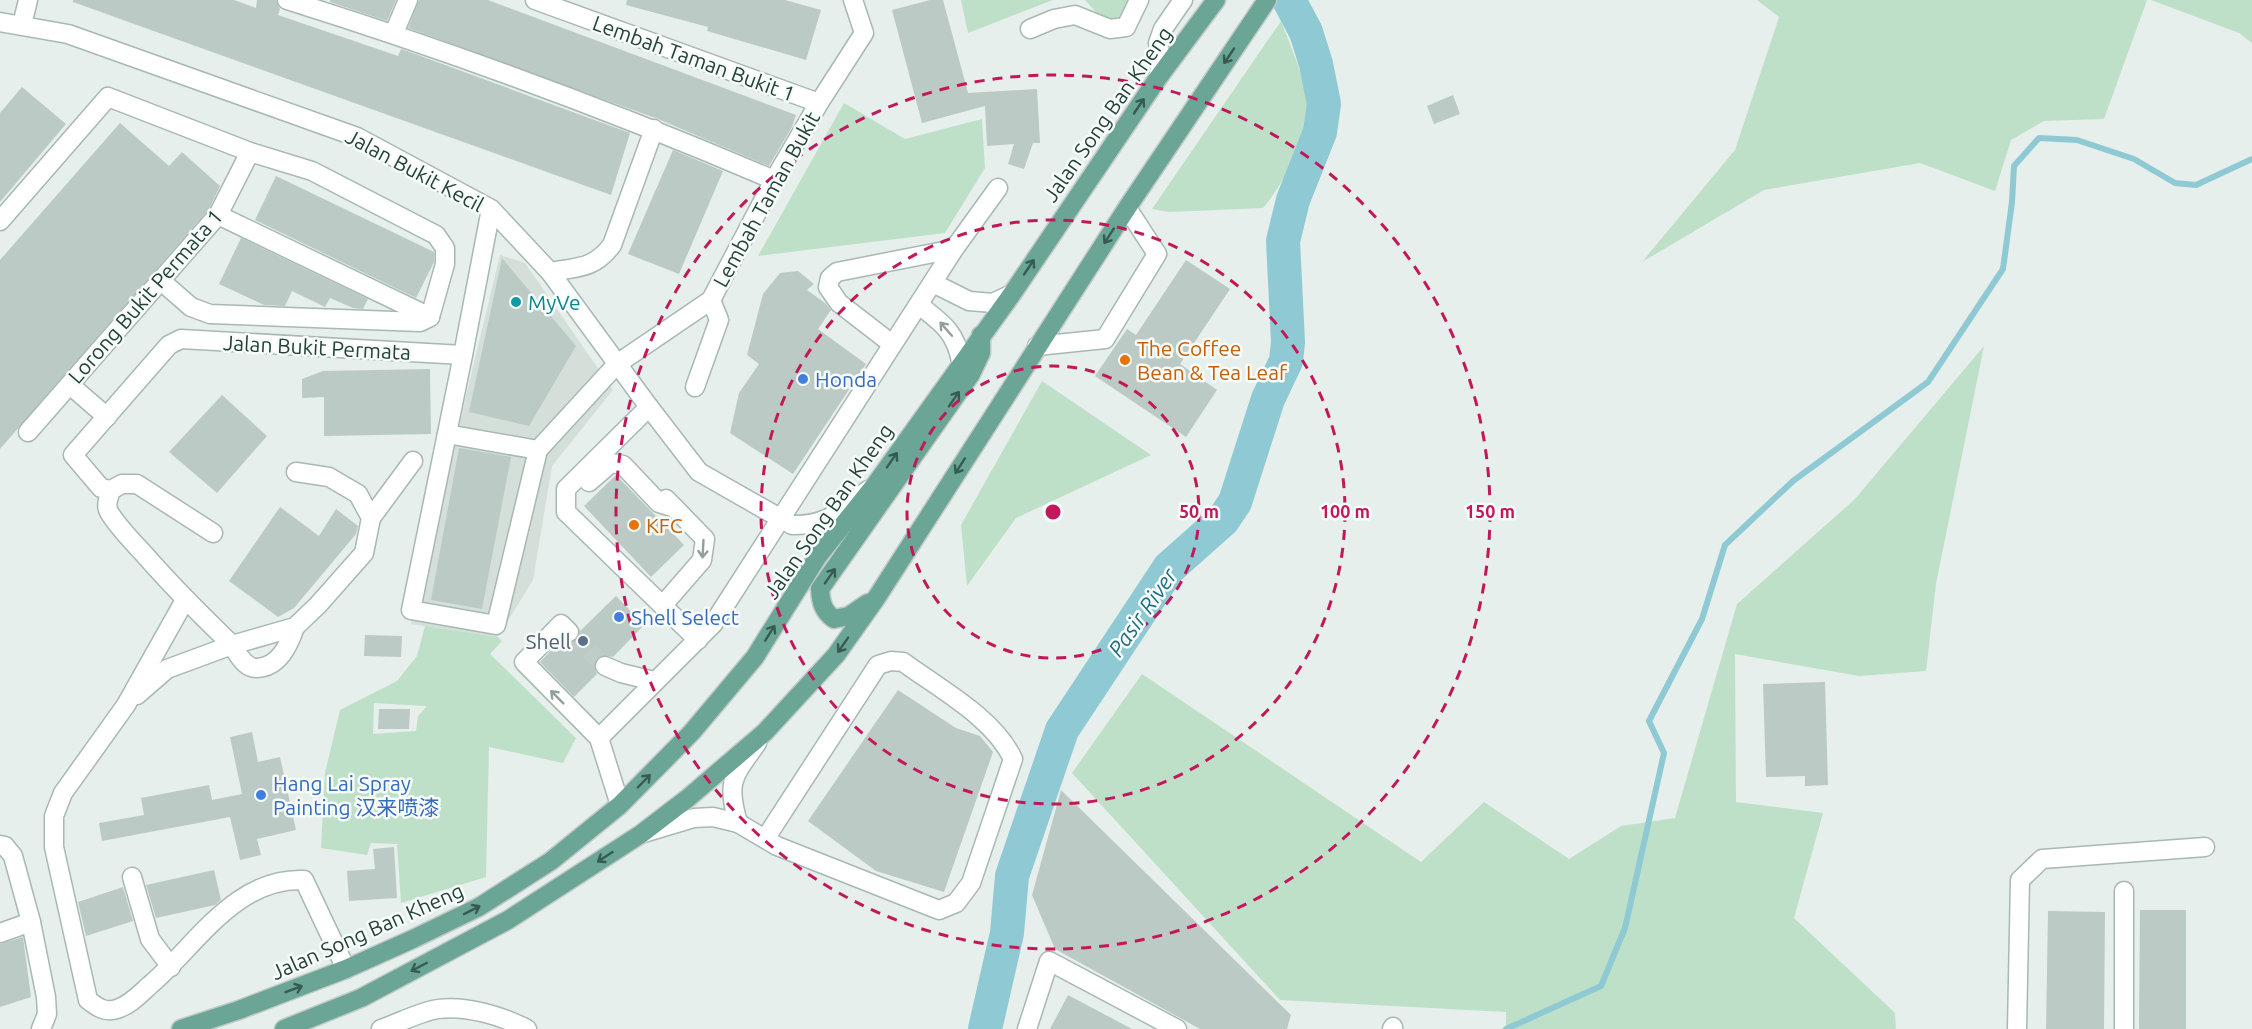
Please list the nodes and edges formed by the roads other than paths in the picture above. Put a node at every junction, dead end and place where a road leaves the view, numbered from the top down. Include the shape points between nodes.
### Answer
1 (28, 0) edge
2 (287, 0) edge
3 (408, 0) edge
4 (535, 0) edge
5 (853, 0) edge
6 (1139, 0) edge
7 (1183, 0) edge
8 (1216, 0) edge
9 (1264, 4) edge
10 (0, 22) edge
11 (22, 25) junction
12 (1030, 28) dead end
13 (394, 33) junction
14 (1158, 78) junction
15 (819, 103) junction
16 (654, 129) junction
17 (250, 152) junction
18 (774, 180) junction
19 (998, 188) dead end
20 (1126, 208) junction
21 (490, 209) junction
22 (218, 215) junction
23 (0, 221) edge
24 (954, 249) junction
25 (550, 272) junction
26 (160, 280) junction
27 (933, 283) junction
28 (1011, 294) junction
29 (711, 300) junction
30 (919, 305) junction
31 (430, 316) junction
32 (981, 335) junction
33 (892, 344) junction
34 (1037, 346) junction
35 (463, 355) junction
36 (961, 361) junction
37 (617, 364) junction
38 (70, 384) junction
39 (695, 387) dead end
40 (649, 407) junction
41 (106, 417) junction
42 (28, 432) dead end
43 (447, 434) junction
44 (613, 442) junction
45 (538, 450) junction
46 (413, 461) dead end
47 (296, 472) dead end
48 (874, 485) junction
49 (111, 490) junction
50 (675, 508) junction
51 (371, 518) junction
52 (781, 520) junction
53 (213, 533) dead end
54 (877, 597) junction
55 (185, 600) junction
56 (663, 605) junction
57 (295, 627) junction
58 (569, 632) dead end
59 (698, 640) junction
60 (232, 645) junction
61 (604, 666) tunnel mouth
62 (654, 681) junction
63 (126, 705) junction
64 (765, 732) junction
65 (598, 738) junction
66 (620, 806) junction
67 (738, 823) junction
68 (641, 834) junction
69 (765, 839) junction
70 (0, 845) edge
71 (2205, 847) dead end
72 (132, 877) dead end
73 (2124, 891) dead end
74 (30, 922) junction
75 (0, 933) edge
76 (171, 967) junction
77 (346, 969) junction
78 (38, 1028) edge
79 (182, 1029) edge
80 (284, 1029) edge
81 (381, 1029) edge
82 (527, 1029) edge
83 (1027, 1029) edge
84 (1177, 1029) edge
85 (2017, 1029) edge
86 (2124, 1029) edge

1 - 11 street
2 - 13 street
3 - 13 street
4 - 15 street, Lembah Taman Bukit 1
5 - 15 street, Lembah Taman Bukit via 864,33
6 - 12 street via 1126,27 1110,30 1075,15
7 - 14 street via 1163,29 1158,44
8 - 14 main road, Jalan Song Ban Kheng
9 -> 20 main road
10 - 11 street, Jalan Bukit Kecil
11 - 21 street, Jalan Bukit Kecil via 68,34 357,137
13 - 16 street
28 -> 14 main road, Jalan Song Ban Kheng
15 - 18 street, Lembah Taman Bukit
16 - 18 street
16 - 25 street via 612,244 601,259
17 - 22 street, Lorong Bukit Permata 1
17 - 23 street via 108,97
17 - 31 street via 312,171 436,235 445,248 445,264
18 - 29 street, Lembah Taman Bukit
19 - 24 street
20 -> 34 main road
20 - 34 street via 1157,254 1105,339
21 - 25 street, Jalan Bukit Kecil
21 - 35 street
22 - 26 street, Lorong Bukit Permata 1
22 - 31 street
24 - 27 street
24 - 33 street via 837,272 830,278 828,287 839,303
25 - 37 street, Jalan Bukit Kecil
26 - 31 street via 191,307 210,314 408,323
26 - 38 street, Lorong Bukit Permata 1
27 - 28 street via 969,301 993,303
27 - 30 street
28 - 32 main road, Jalan Song Ban Kheng
29 - 37 street, Lembah Taman Bukit
29 - 39 street via 719,320
30 - 33 street
36 -> 30 street via 958,343 944,325
32 - 36 main road, Jalan Song Ban Kheng
54 -> 32 main road via 849,616 834,619 820,601 820,589 971,374 981,353
33 - 52 street
34 -> 54 main road
35 - 41 street, Jalan Bukit Permata via 181,339 169,345
35 - 43 street
48 -> 36 main road, Jalan Song Ban Kheng
37 - 40 street, Jalan Bukit Kecil
37 - 45 street, Lembah Taman Bukit
38 - 41 street
38 - 42 street, Lorong Bukit Permata 1
40 - 44 street
40 - 52 street, Jalan Bukit Kecil via 699,472
41 - 49 street, Jalan Bukit Permata via 73,455 101,488
43 - 45 street
43 - 45 street via 411,610 496,625
44 - 50 street
44 - 56 street via 566,489 566,512
46 - 51 street
47 - 51 street via 329,477 358,494
48 - 52 street, Jalan Bukit Kecil via 825,521 792,525
66 -> 48 main road, Jalan Song Ban Kheng via 692,732 755,657 818,556
49 - 53 street via 122,484 137,484
49 - 55 street via 108,510
50 -> 56 street via 705,539 702,560
50 - 56 street via 659,503 622,465 610,463 578,492 576,501 578,509
51 - 57 street via 364,553
52 - 59 street via 713,624
54 -> 64 main road via 836,655
55 - 60 street
55 - 63 street
56 - 59 street
57 - 60 street
57 - 60 street via 289,646 273,663 256,668 246,664
65 -> 58 street via 524,662 561,624
59 - 62 street
60 - 63 street via 167,669
61 - 62 street
62 - 65 street
63 - 76 street via 63,793 54,816 54,847 88,1000 101,1010 115,1010
64 - 67 street via 734,777 731,799
64 - 68 main road
65 - 66 street
77 -> 66 main road, Jalan Song Ban Kheng via 479,907 551,861
67 - 68 street via 713,817 694,818
67 - 69 street
68 -> 80 main road via 508,920 361,998
69 - 69 street via 939,910 956,903 971,883 1013,759 990,725 903,662 878,665
70 - 74 street via 13,855
71 - 85 street via 2042,859 2020,880
72 - 76 street via 150,939
73 - 86 street
74 - 75 street
74 - 78 street via 46,997 47,1014
76 - 77 street via 211,922 231,906 264,886 304,880
79 -> 77 main road, Jalan Song Ban Kheng
81 - 82 street via 437,1009 462,1008
83 - 84 street via 1049,961

